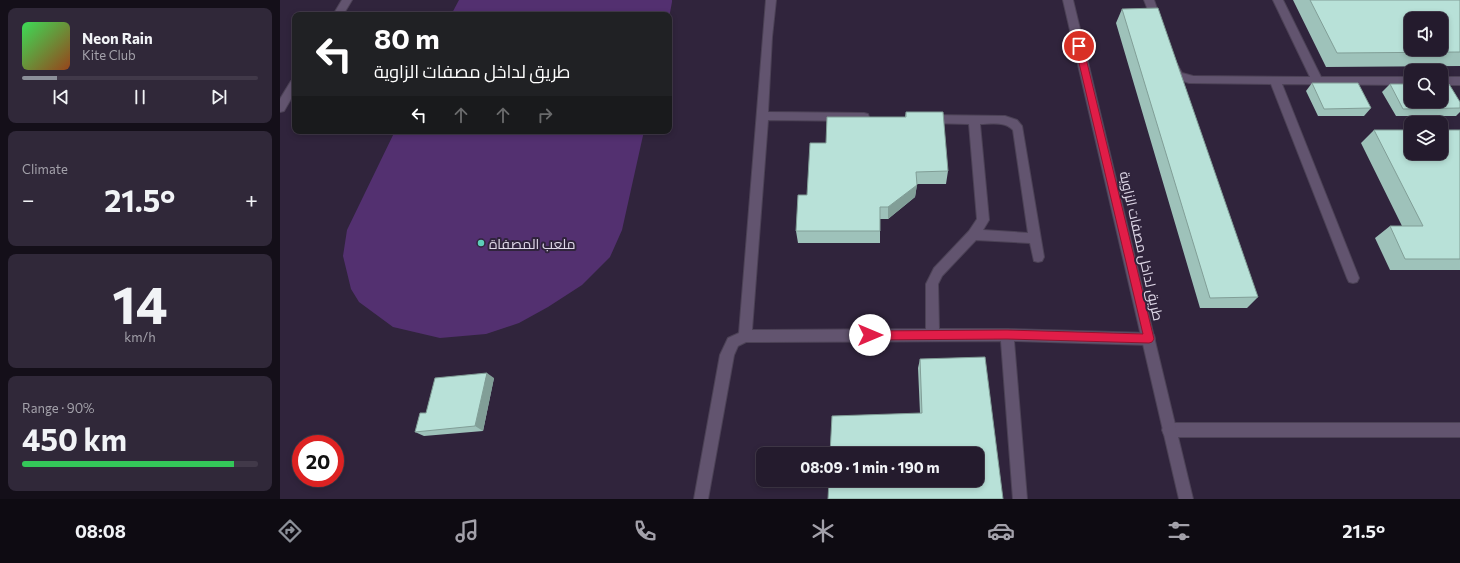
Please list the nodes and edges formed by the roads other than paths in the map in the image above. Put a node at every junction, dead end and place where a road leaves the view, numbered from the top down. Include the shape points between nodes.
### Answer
1 (347, 0) edge
2 (771, 0) edge
3 (1068, 0) edge
4 (1149, 0) edge
5 (1278, 0) edge
6 (340, 12) edge
7 (1161, 35) edge
8 (1169, 56) edge
9 (1275, 80) junction
10 (1317, 80) junction
11 (1404, 80) edge
12 (1448, 81) edge
13 (1460, 81) edge
14 (292, 89) edge
15 (280, 108) edge
16 (763, 116) junction
17 (872, 118) edge
18 (920, 118) edge
19 (974, 120) junction
20 (973, 235) junction
21 (1035, 238) junction
22 (1038, 257) dead end
23 (1353, 278) dead end
24 (933, 335) junction
25 (1007, 335) junction
26 (745, 336) junction
27 (1149, 339) junction
28 (1169, 430) junction
29 (1460, 430) edge
30 (702, 499) edge
31 (1020, 499) edge
32 (1186, 499) edge

1 - 6 street
2 - 16 street
3 - 27 street, طريق لداخل مصفات الزاوية
4 - 7 street
5 - 10 street
8 - 9 street via 1176,74 1187,80
9 - 10 street
9 - 23 street
10 - 11 street
12 - 13 street
14 - 15 street
16 - 17 street
16 - 26 street
18 - 19 street
19 - 20 street via 982,220
19 - 21 street via 1005,120 1013,123 1018,129
20 - 21 street
20 - 24 street via 938,272 932,284
21 - 22 street
24 - 25 street
24 - 26 street
25 - 27 street
25 - 31 street
26 - 30 street via 733,342 727,355
27 - 28 street, طريق لداخل مصفات الزاوية
28 - 29 street
28 - 32 street, طريق لداخل مصفات الزاوية

